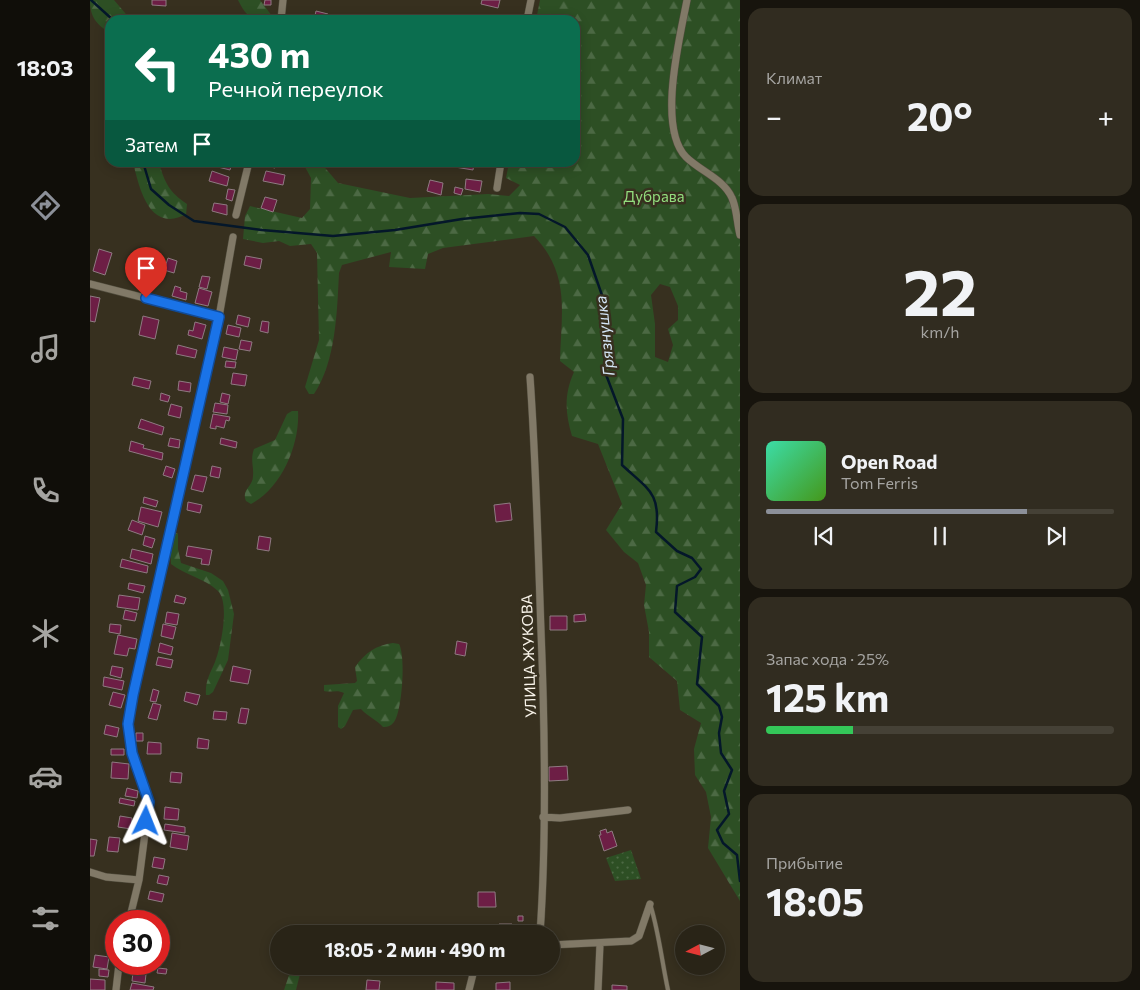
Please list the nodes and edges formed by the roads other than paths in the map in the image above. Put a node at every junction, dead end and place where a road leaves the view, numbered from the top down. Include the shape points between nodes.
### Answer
1 (283, 0) edge
2 (531, 0) edge
3 (687, 0) edge
4 (282, 15) edge
5 (529, 15) edge
6 (248, 167) edge
7 (501, 167) edge
8 (497, 188) dead end
9 (236, 215) dead end
10 (740, 235) edge
11 (233, 237) dead end
12 (90, 284) edge
13 (219, 317) junction
14 (530, 377) dead end
15 (628, 810) dead end
16 (543, 817) junction
17 (90, 872) edge
18 (139, 880) junction
19 (650, 904) joint
20 (132, 910) edge
21 (540, 925) edge
22 (600, 944) junction
23 (560, 945) edge
24 (118, 975) edge
25 (472, 975) edge
26 (116, 990) edge
27 (469, 990) edge
28 (598, 990) edge
29 (668, 990) edge

1 - 4 street
2 - 5 street
3 - 10 street via 675,60 672,107 677,135 686,157 723,185 732,198
6 - 9 street
7 - 8 street
11 - 13 street
12 - 13 street
13 - 18 street via 128,724 132,753 149,802
14 - 16 street, УЛИЦА ЖУКОВА via 544,705
15 - 16 street
16 - 21 street, УЛИЦА ЖУКОВА
17 - 18 street
18 - 20 street
19 - 22 street via 639,936 632,941
19 - 29 lane
22 - 23 street
22 - 28 street
24 - 26 street
25 - 27 street

